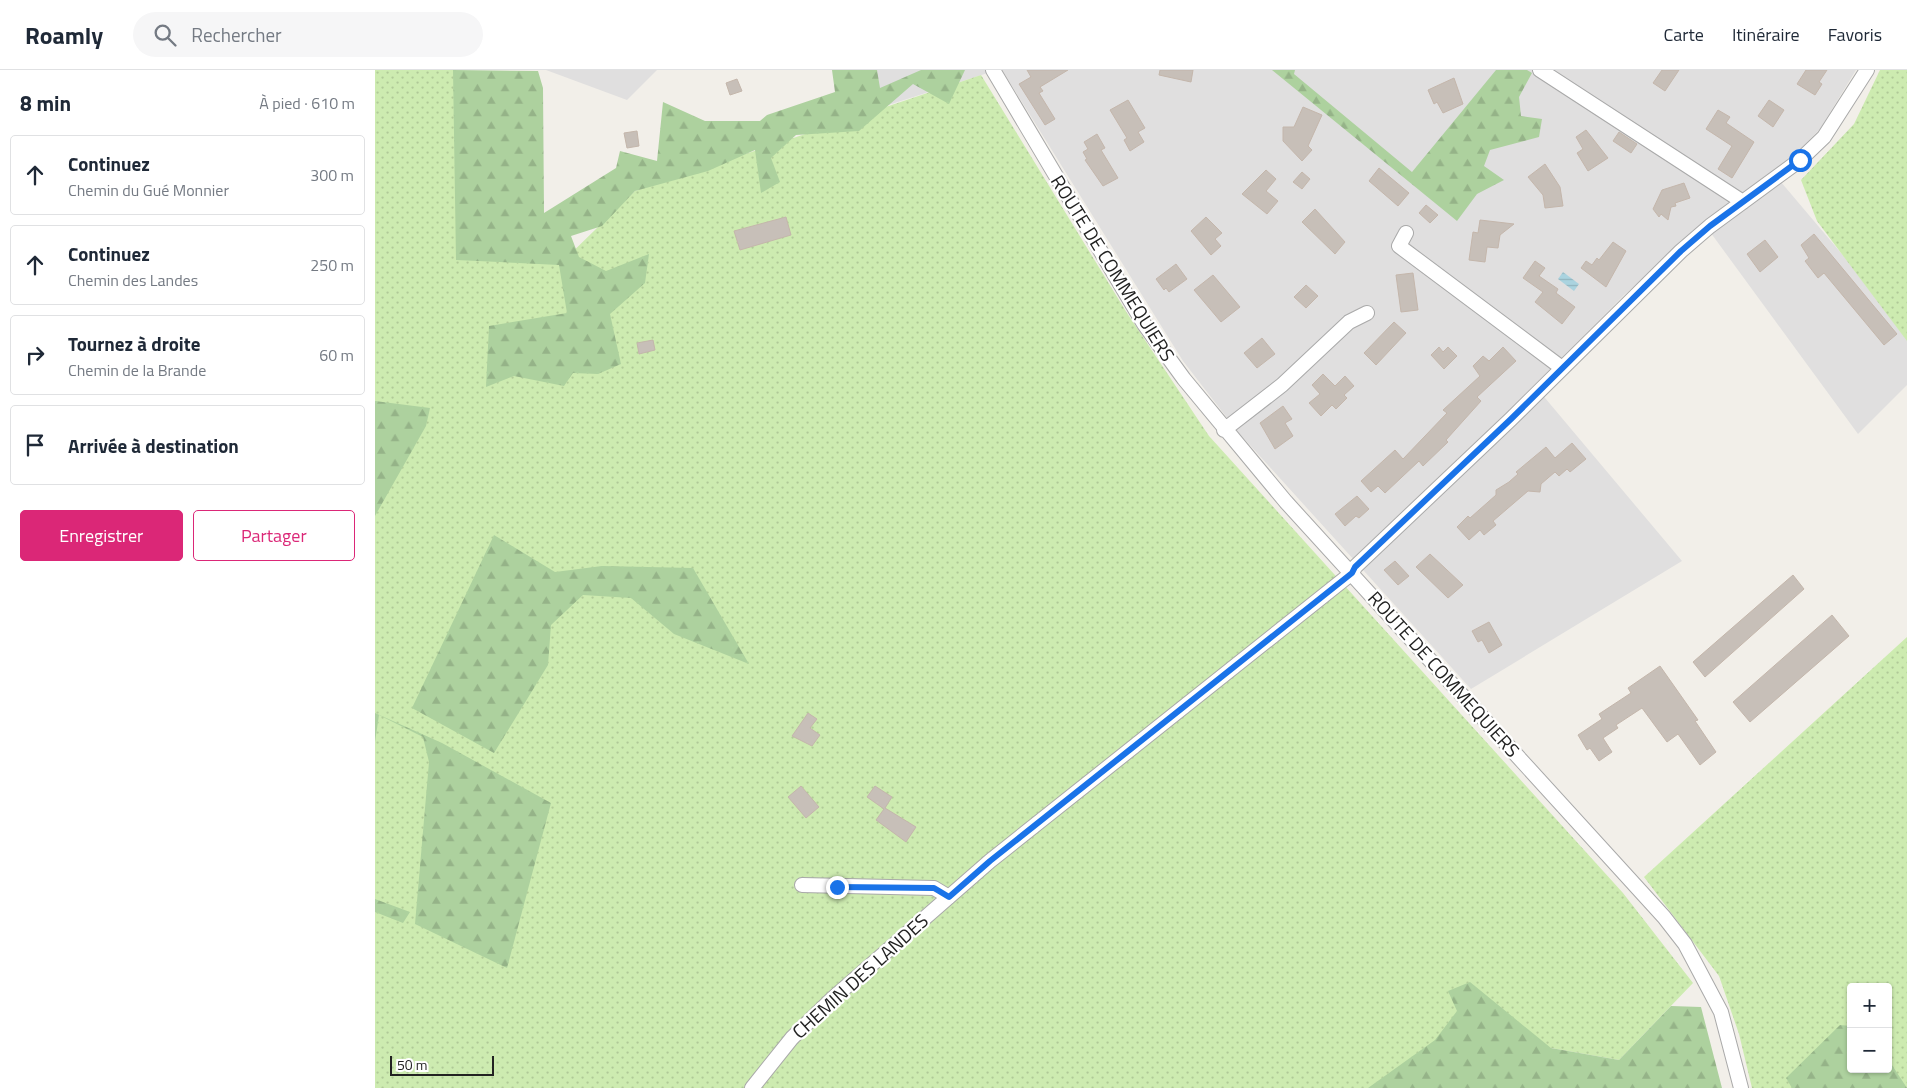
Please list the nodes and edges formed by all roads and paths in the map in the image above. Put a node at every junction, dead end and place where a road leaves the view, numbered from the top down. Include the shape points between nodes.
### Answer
1 (993, 70) edge
2 (1541, 70) edge
3 (1867, 70) edge
4 (1743, 202) junction
5 (1406, 233) dead end
6 (1367, 313) dead end
7 (1563, 368) junction
8 (1224, 430) junction
9 (1352, 573) junction
10 (802, 885) dead end
11 (949, 897) junction
12 (752, 1088) edge
13 (1741, 1088) edge

1 - 8 street, ROUTE DE COMMEQUIERS via 1143,324
2 - 4 street
3 - 4 street, CHEMIN DES LANDES via 1823,137 1800,160
4 - 7 street, CHEMIN DES LANDES via 1681,251
5 - 7 street via 1399,246
6 - 8 street via 1349,322 1282,385
7 - 9 street, CHEMIN DES LANDES
8 - 9 street, ROUTE DE COMMEQUIERS
9 - 11 street, CHEMIN DES LANDES
9 - 13 street, ROUTE DE COMMEQUIERS via 1664,916 1685,944 1721,1012
10 - 11 street via 934,888
11 - 12 street, CHEMIN DES LANDES via 791,1038

